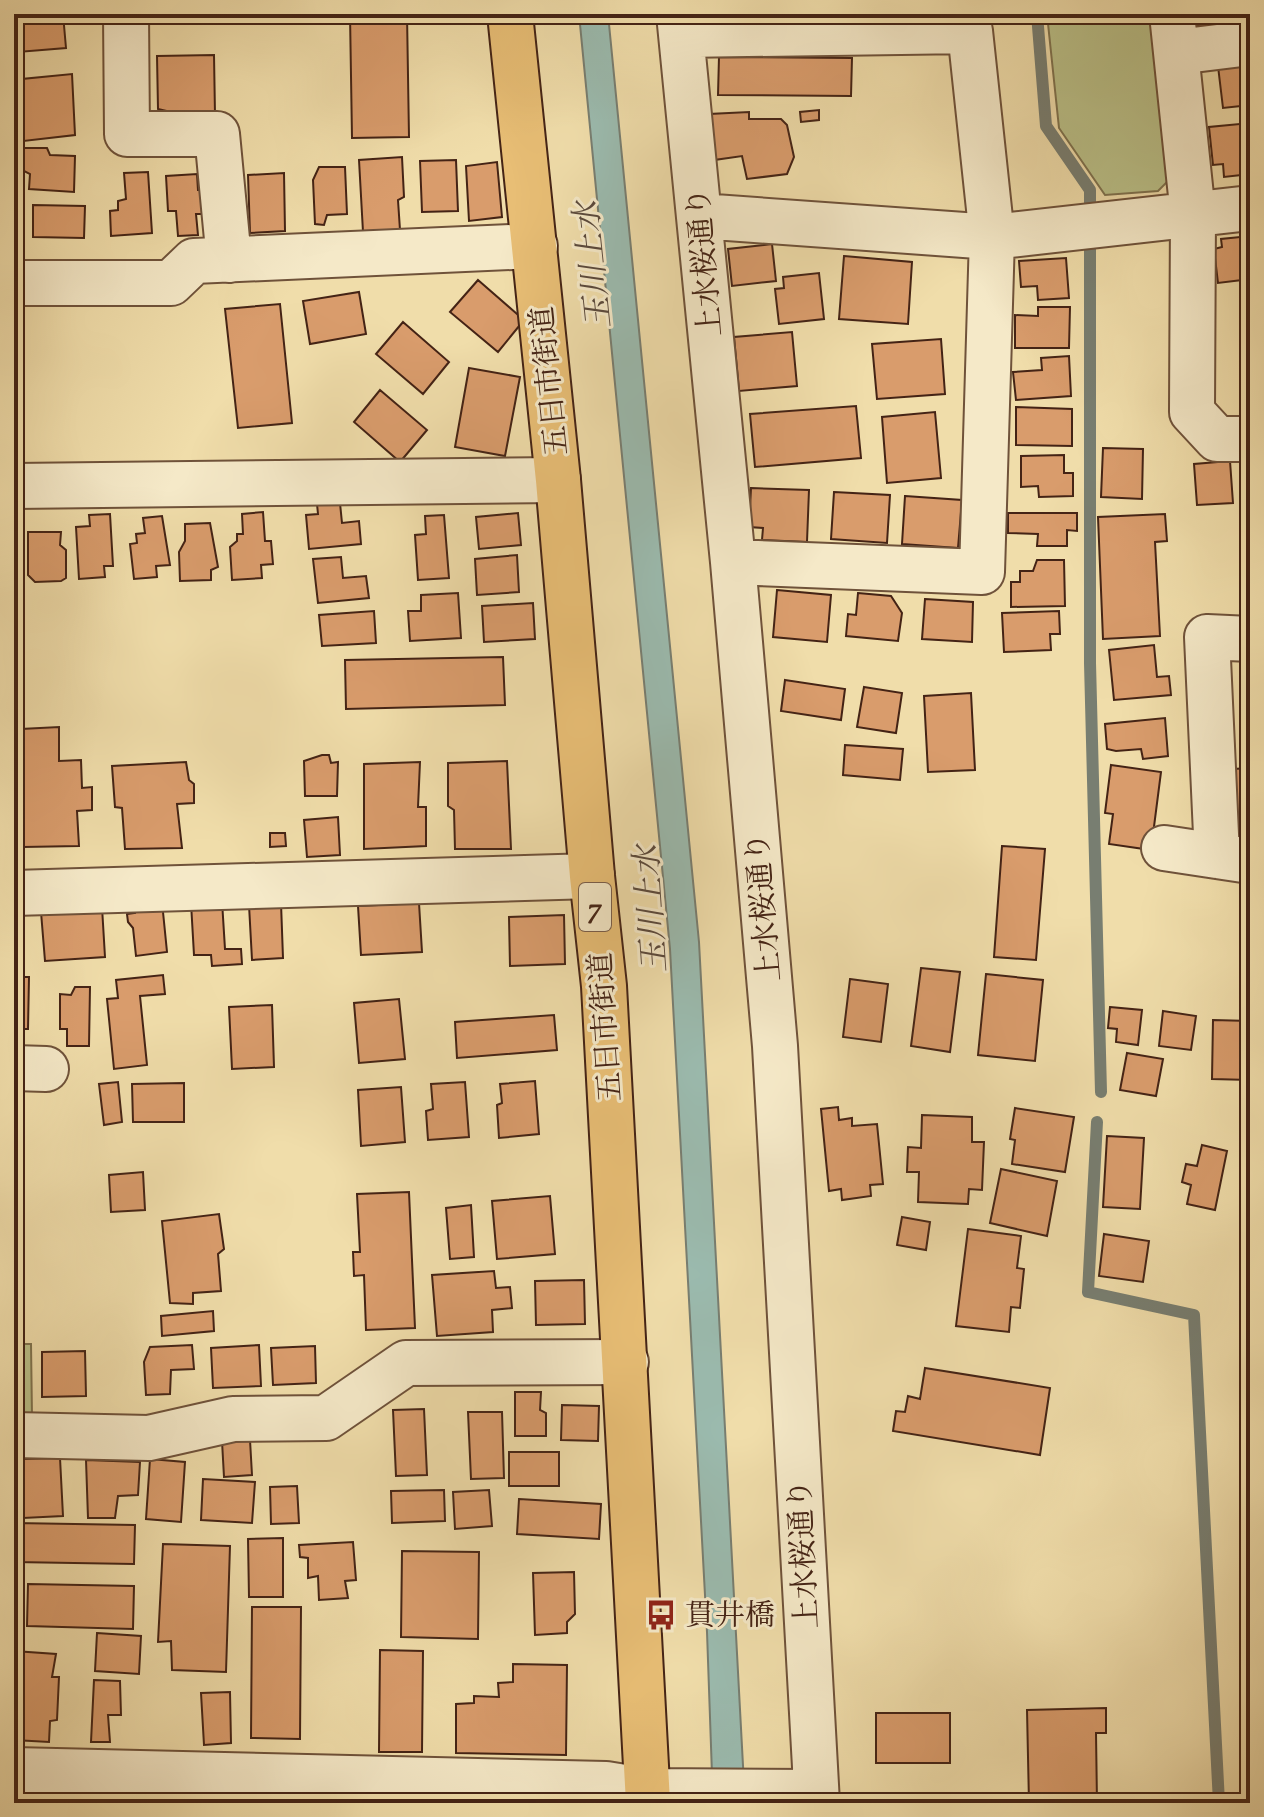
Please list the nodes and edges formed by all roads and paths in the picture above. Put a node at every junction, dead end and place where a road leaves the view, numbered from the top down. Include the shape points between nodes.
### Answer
1 (126, 14) edge
2 (510, 14) edge
3 (681, 24) edge
4 (1175, 33) edge
5 (1250, 43) edge
6 (1250, 208) edge
7 (1193, 215) junction
8 (700, 216) junction
9 (992, 237) junction
10 (535, 246) junction
11 (229, 260) junction
12 (14, 283) edge
13 (1250, 439) edge
14 (558, 480) junction
15 (14, 486) edge
16 (733, 562) junction
17 (1250, 639) edge
18 (1164, 848) dead end
19 (1234, 858) edge
20 (592, 876) junction
21 (14, 893) edge
22 (626, 1362) junction
23 (14, 1435) edge
24 (14, 1770) edge
25 (808, 1796) edge
26 (648, 1797) edge

1 - 11 street via 127,134 217,134
2 - 10 main road, 五日市街道 / 7
3 - 8 street, 上水桜通り
3 - 9 street via 970,31
4 - 5 street
4 - 7 street
6 - 7 street
7 - 9 street
7 - 13 street via 1192,412 1217,439
8 - 9 street
8 - 16 street, 上水桜通り
9 - 16 street via 982,572
10 - 11 street
10 - 14 main road, 五日市街道 / 7
11 - 12 street via 194,261 171,283
14 - 15 street
14 - 20 main road, 五日市街道 / 7
16 - 25 street, 上水桜通り via 775,1046
17 - 19 street via 1207,637
18 - 19 street
20 - 21 street
20 - 22 main road, 五日市街道 / 7 via 604,986
22 - 23 street via 406,1363 326,1418 233,1419 149,1438
22 - 26 main road, 五日市街道 / 7
24 - 26 street via 606,1784
25 - 26 street via 698,1790

